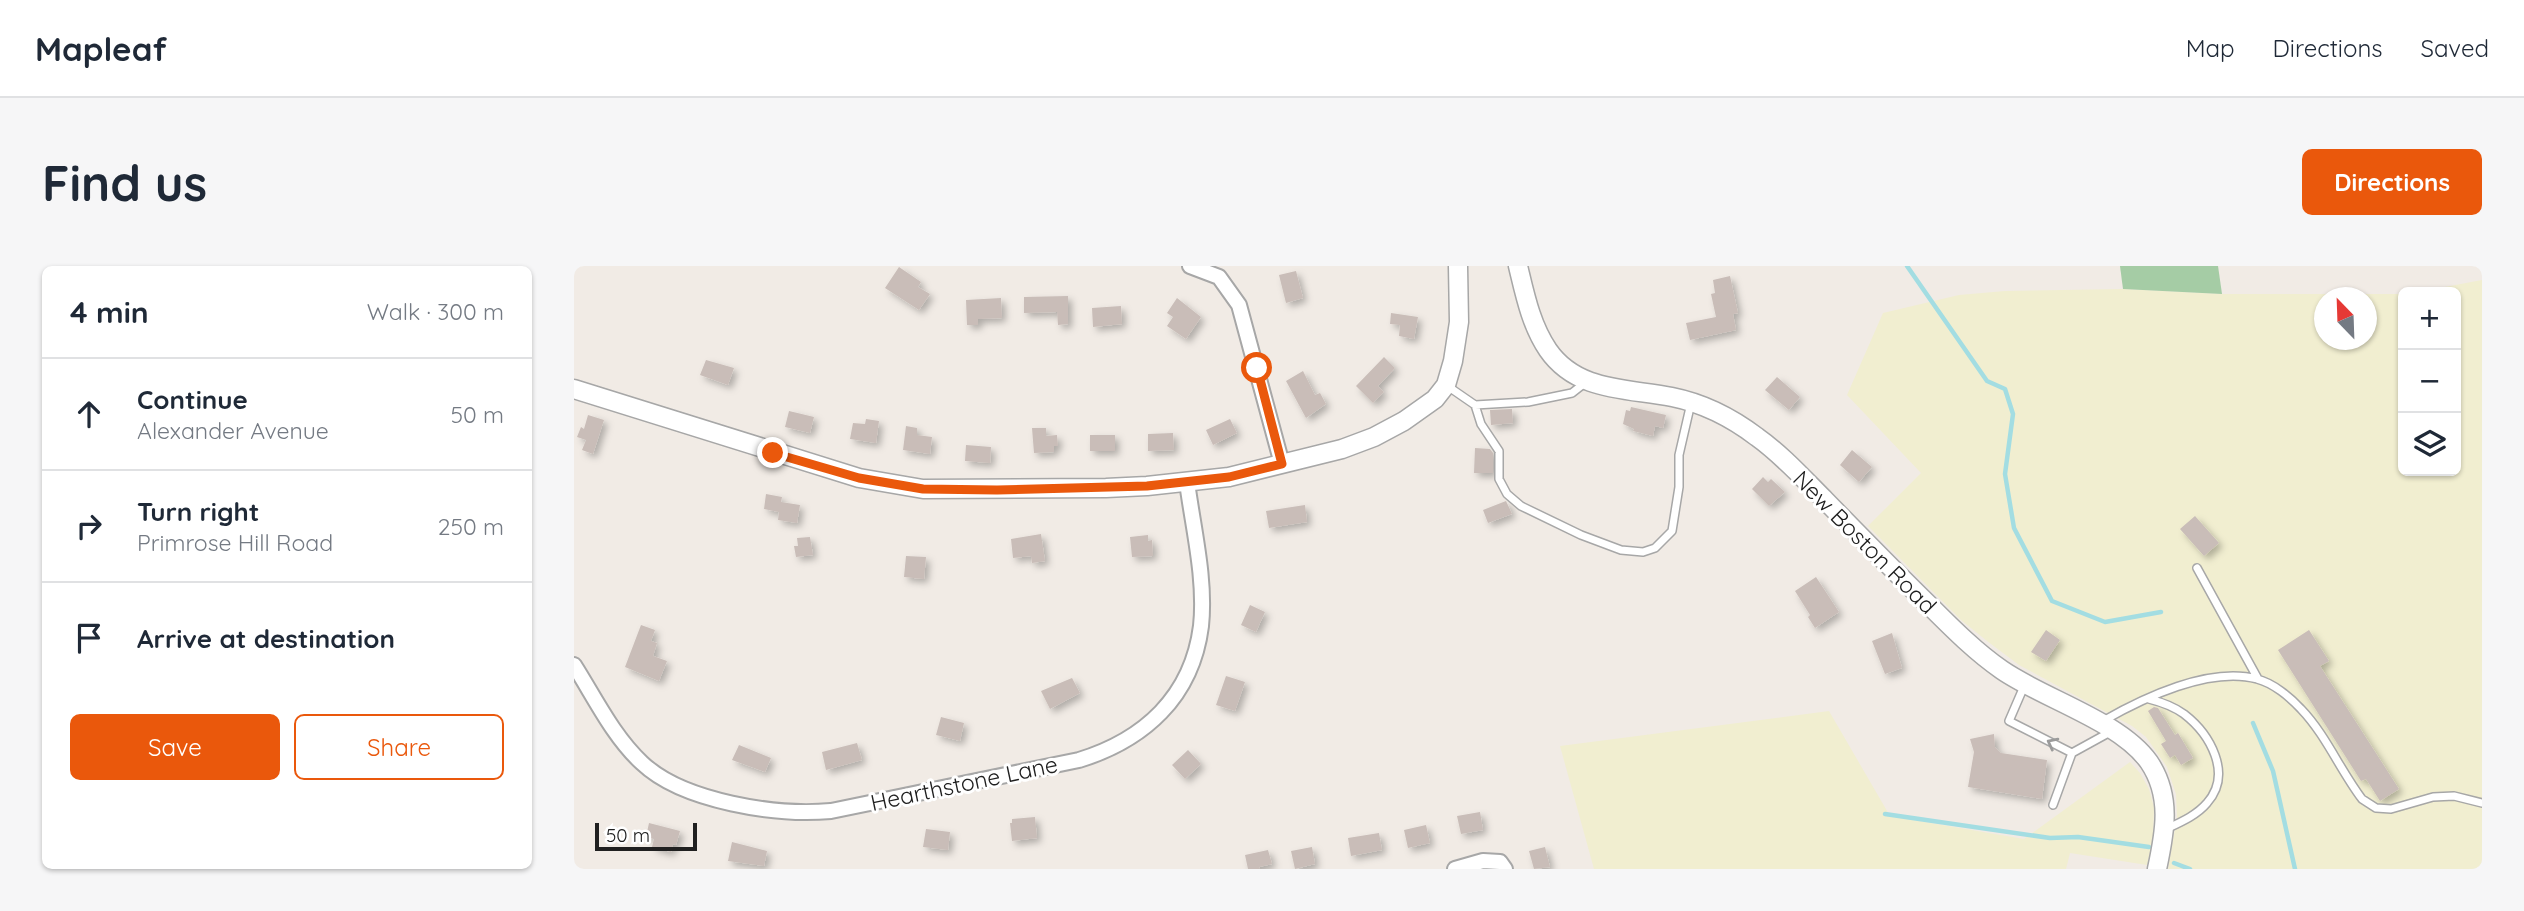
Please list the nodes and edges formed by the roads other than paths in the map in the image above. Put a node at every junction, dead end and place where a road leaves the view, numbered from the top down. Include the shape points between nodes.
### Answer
1 (1191, 266) edge
2 (1458, 266) edge
3 (1518, 266) edge
4 (1586, 382) junction
5 (1446, 385) junction
6 (574, 389) edge
7 (1691, 403) junction
8 (1475, 405) junction
9 (1282, 464) junction
10 (1187, 482) junction
11 (2197, 568) dead end
12 (574, 665) edge
13 (2258, 679) junction
14 (2025, 684) junction
15 (2148, 698) junction
16 (2106, 727) junction
17 (2072, 753) junction
18 (2482, 803) edge
19 (2053, 805) dead end
20 (2166, 829) junction
21 (1502, 865) edge
22 (1455, 869) edge
23 (2157, 869) edge

1 - 9 street via 1219,277 1240,305
2 - 5 street via 1459,322
3 - 4 street, New Boston Road via 1536,330 1549,352
4 - 7 street, New Boston Road
4 - 8 lane via 1561,396
5 - 8 lane
5 - 9 street via 1422,409 1374,438
6 - 10 street via 859,478 923,489 1106,488
7 - 8 lane via 1679,455 1672,531 1655,548 1643,552 1621,550 1581,536 1521,506 1507,494 1499,479 1499,451
7 - 14 street, New Boston Road via 1712,410 1758,438 1968,643
9 - 10 street
10 - 12 street, Hearthstone Lane via 1201,601 1201,625 1188,672 1161,713 1134,736 1079,760 831,811 761,809 691,791 642,763
11 - 13 lane
13 - 15 lane via 2235,676 2203,681
13 - 18 lane via 2302,710 2362,799 2375,808 2391,809 2443,796
14 - 16 street, New Boston Road
17 -> 14 lane via 2009,721
15 - 16 lane
15 - 20 lane via 2184,714 2200,730 2220,770 2208,803
16 - 17 lane
16 - 20 street, New Boston Road via 2133,746 2156,775
17 - 19 lane
20 - 23 street, New Boston Road
21 - 22 street via 1483,861

